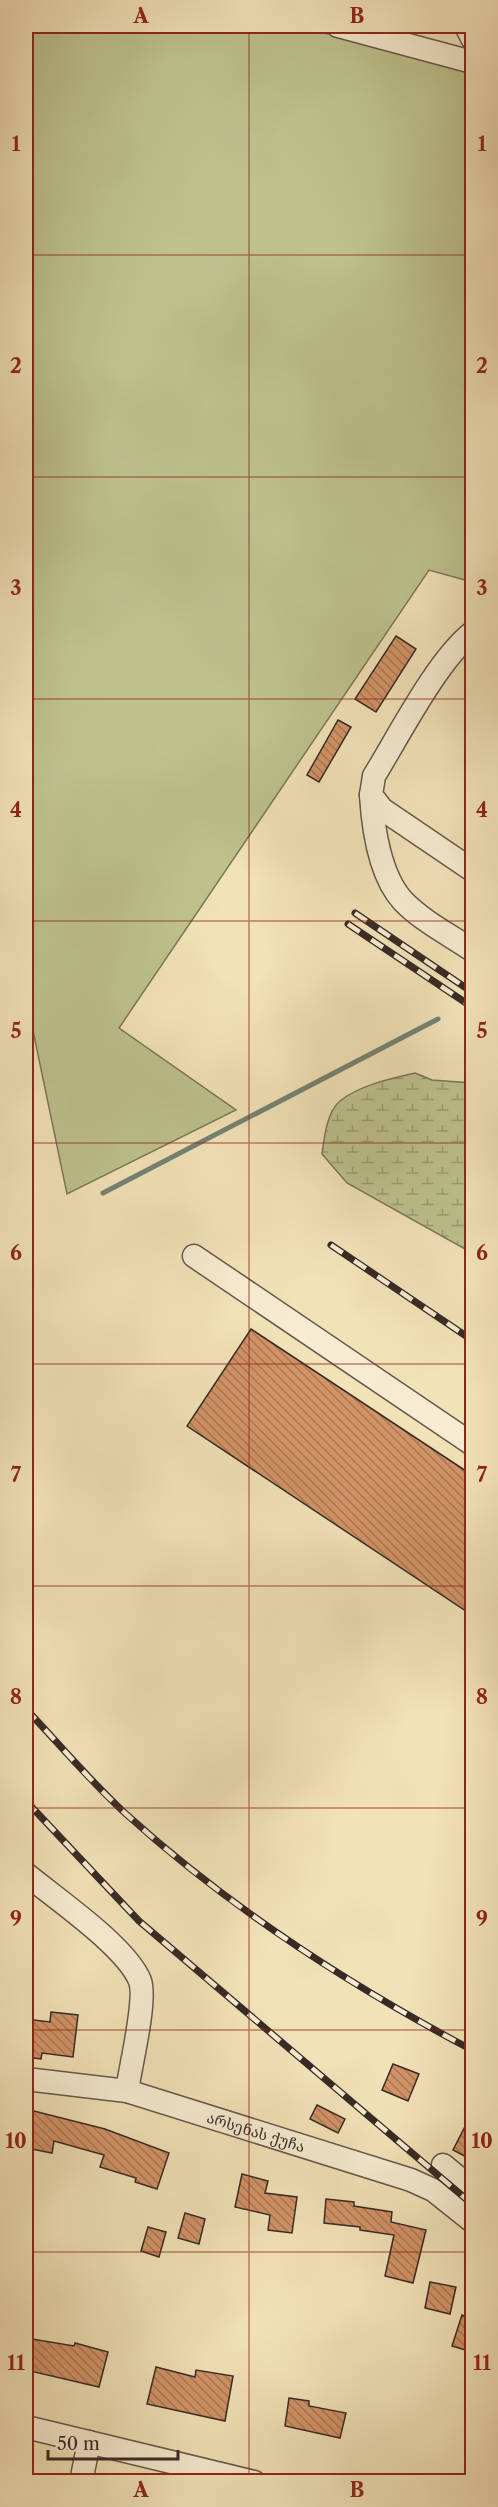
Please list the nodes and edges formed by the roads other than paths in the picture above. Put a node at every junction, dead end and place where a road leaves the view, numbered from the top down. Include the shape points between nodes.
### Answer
1 (338, 26) edge
2 (466, 26) edge
3 (472, 38) edge
4 (472, 62) edge
5 (472, 633) edge
6 (371, 795) junction
7 (472, 870) edge
8 (472, 950) edge
9 (194, 1256) dead end
10 (472, 1444) edge
11 (26, 1874) edge
12 (26, 2079) edge
13 (127, 2091) junction
14 (443, 2165) dead end
15 (472, 2190) edge
16 (472, 2221) edge
17 (26, 2427) edge
18 (89, 2442) junction
19 (81, 2481) edge
20 (254, 2481) edge

1 - 4 street
2 - 3 street
5 - 6 street via 459,643 374,776
6 - 7 street via 382,809
6 - 8 street via 388,876 403,901
9 - 10 street
11 - 13 street via 122,1953 140,1982 141,2004
12 - 13 street, არსენას ქუჩა
13 - 16 street, არსენას ქუჩა via 411,2180 433,2190
14 - 15 street
17 - 18 street
18 - 19 street
18 - 20 street

